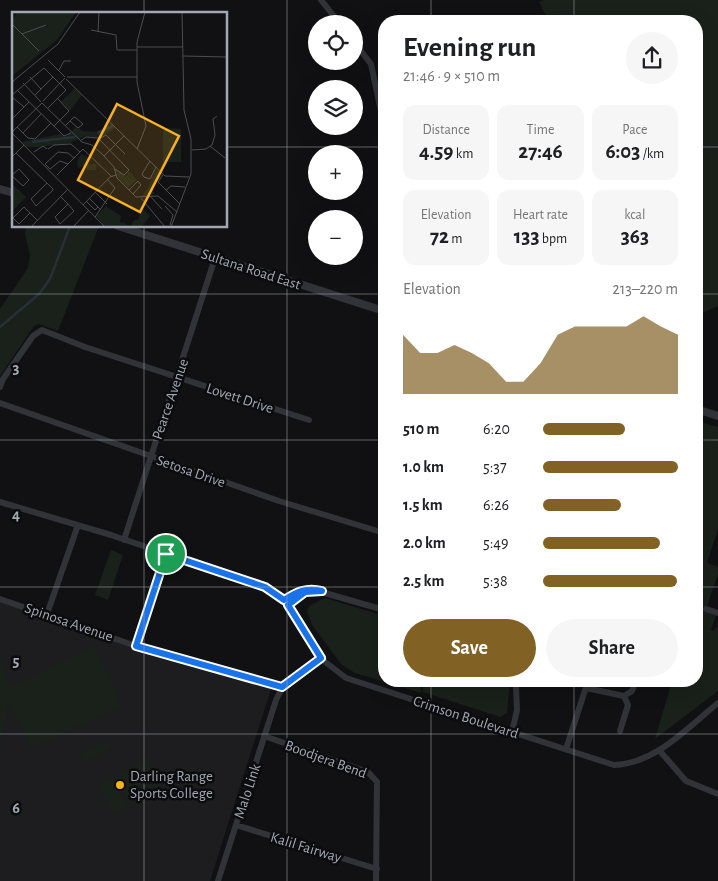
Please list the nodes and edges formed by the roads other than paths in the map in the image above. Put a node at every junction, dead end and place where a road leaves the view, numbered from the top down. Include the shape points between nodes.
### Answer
1 (321, 0) edge
2 (333, 15) edge
3 (363, 54) edge
4 (378, 97) edge
5 (124, 228) edge
6 (215, 258) junction
7 (378, 309) edge
8 (177, 378) junction
9 (0, 387) edge
10 (0, 403) edge
11 (703, 411) edge
12 (718, 416) edge
13 (309, 420) dead end
14 (150, 457) junction
15 (0, 502) edge
16 (78, 526) junction
17 (378, 531) edge
18 (124, 540) junction
19 (166, 554) junction
20 (0, 598) edge
21 (286, 603) junction
22 (378, 608) edge
23 (706, 609) dead end
24 (718, 613) edge
25 (47, 614) junction
26 (136, 646) junction
27 (322, 659) junction
28 (282, 687) junction
29 (516, 687) edge
30 (586, 687) edge
31 (596, 687) edge
32 (634, 687) edge
33 (624, 696) junction
34 (718, 703) edge
35 (620, 731) dead end
36 (512, 732) junction
37 (264, 736) junction
38 (566, 750) junction
39 (659, 750) junction
40 (718, 794) edge
41 (236, 826) junction
42 (377, 869) junction
43 (218, 881) edge
44 (376, 881) edge

1 - 2 street
3 - 4 street via 371,64
5 - 6 street, Sultana Road East
6 - 7 street, Sultana Road East
6 - 8 street, Pearce Avenue
8 - 9 street, Lovett Drive via 38,331 2,379
8 - 13 street, Lovett Drive
8 - 14 street, Pearce Avenue
10 - 14 street, Setosa Drive
11 - 12 street
14 - 17 street, Setosa Drive
14 - 18 street, Pearce Avenue
15 - 16 street, Crimson Boulevard
16 - 18 street, Crimson Boulevard
16 - 25 street
18 - 19 street, Crimson Boulevard
19 - 21 street, Crimson Boulevard via 265,587
19 - 26 street
20 - 25 street, Spinosa Avenue
21 - 22 street via 305,592 322,591
21 - 27 street, Crimson Boulevard
23 - 24 street
25 - 26 street, Spinosa Avenue
26 - 28 street, Spinosa Avenue
27 - 28 street
27 - 36 street, Crimson Boulevard via 346,678
28 - 37 street, Malo Link
29 - 36 street via 517,710
30 - 38 street
31 - 33 street
32 - 33 street
33 - 35 street via 628,705
34 - 39 street, Crimson Boulevard
36 - 38 street, Crimson Boulevard
37 - 41 street, Malo Link
37 - 42 street, Boodjera Bend via 368,772 374,777 377,782
38 - 39 street, Crimson Boulevard via 614,765 637,761
39 - 40 street via 686,782
41 - 42 street, Kalil Fairway
41 - 43 street, Malo Link
42 - 44 street, Boodjera Bend

